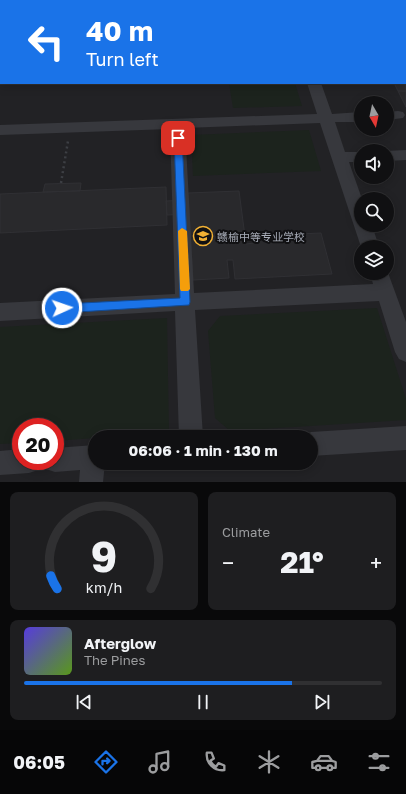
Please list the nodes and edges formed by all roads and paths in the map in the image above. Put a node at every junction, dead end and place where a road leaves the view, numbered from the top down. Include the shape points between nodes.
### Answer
1 (314, 84) edge
2 (354, 116) edge
3 (326, 118) junction
4 (178, 123) junction
5 (70, 127) junction
6 (0, 130) edge
7 (406, 155) edge
8 (394, 156) edge
9 (354, 157) edge
10 (340, 158) junction
11 (61, 184) dead end
12 (354, 199) edge
13 (381, 280) edge
14 (385, 292) junction
15 (185, 302) junction
16 (0, 312) edge
17 (406, 352) edge
18 (191, 430) edge
19 (406, 438) edge
20 (318, 444) edge
21 (88, 457) edge
22 (64, 459) edge
23 (12, 462) edge
24 (0, 463) edge
25 (92, 470) edge
26 (91, 482) edge

1 - 3 lane
2 - 3 lane
3 - 4 lane
3 - 10 lane
4 - 5 lane
4 - 15 lane
5 - 6 lane
5 - 11 path
7 - 8 lane
9 - 10 lane
10 - 12 lane
13 - 14 lane
14 - 15 lane
14 - 17 lane
15 - 16 lane
15 - 18 lane
19 - 20 lane
21 - 22 lane
23 - 24 lane
25 - 26 lane

